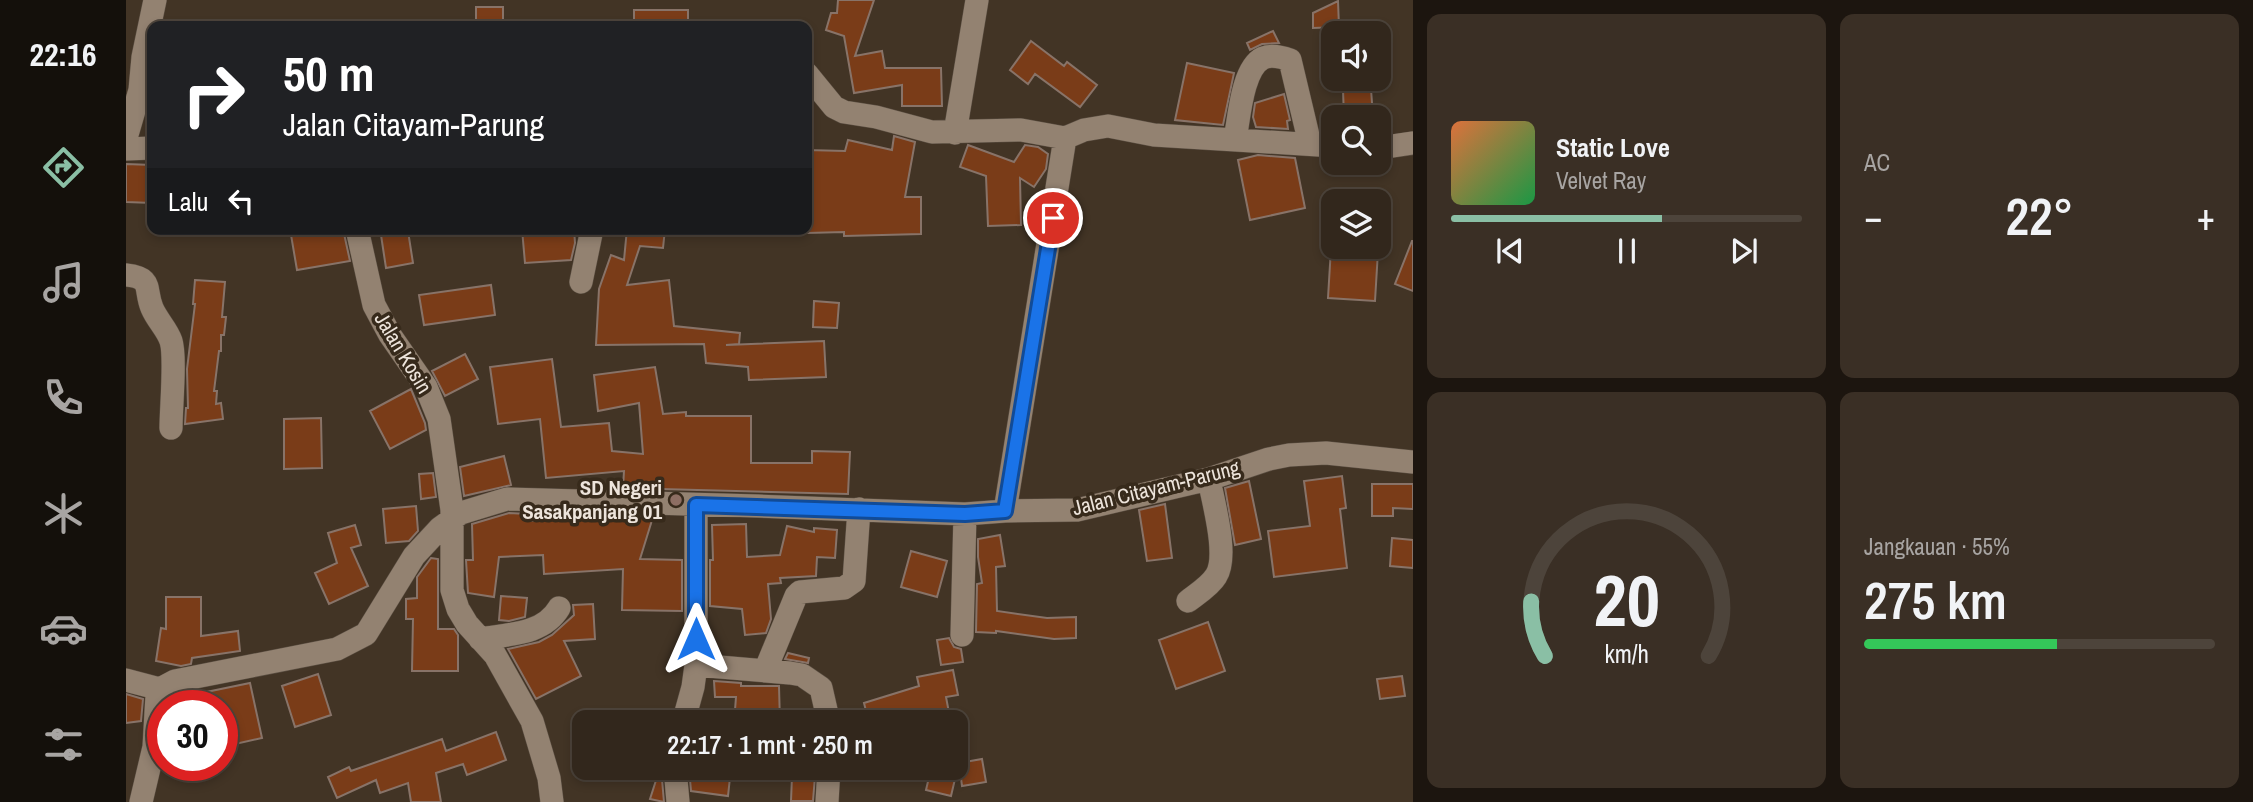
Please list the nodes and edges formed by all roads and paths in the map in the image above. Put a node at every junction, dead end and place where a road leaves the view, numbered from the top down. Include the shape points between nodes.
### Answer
1 (155, 0) edge
2 (977, 0) edge
3 (151, 21) edge
4 (147, 41) edge
5 (812, 80) edge
6 (955, 133) junction
7 (126, 138) edge
8 (1065, 138) junction
9 (1235, 140) junction
10 (1413, 143) edge
11 (1310, 144) junction
12 (1321, 145) edge
13 (1391, 146) edge
14 (147, 148) edge
15 (126, 149) edge
16 (358, 235) edge
17 (591, 235) edge
18 (126, 275) edge
19 (581, 282) dead end
20 (171, 428) dead end
21 (1413, 462) edge
22 (1209, 479) junction
23 (696, 505) junction
24 (859, 509) junction
25 (1005, 511) junction
26 (965, 514) junction
27 (452, 518) junction
28 (1188, 601) dead end
29 (559, 608) dead end
30 (962, 635) dead end
31 (480, 639) junction
32 (696, 665) junction
33 (765, 671) junction
34 (126, 680) edge
35 (160, 689) junction
36 (687, 710) edge
37 (826, 710) edge
38 (676, 780) edge
39 (828, 780) edge
40 (141, 802) edge
41 (552, 802) edge
42 (678, 802) edge
43 (827, 802) edge

1 - 3 street
2 - 6 street
4 - 7 street
5 - 6 street via 834,107 844,112
6 - 8 street via 1021,130
8 - 9 street via 1108,127
8 - 25 street
9 - 11 street
9 - 11 street via 1249,73 1263,58 1277,56 1290,60
10 - 13 street
11 - 12 street
14 - 15 street
16 - 27 street, Jalan Kosin via 374,305 426,387 439,419
17 - 19 street
18 - 20 street via 145,280 153,311 170,341
21 - 22 street, Jalan Citayam-Parung via 1311,453 1269,459
22 - 25 street, Jalan Citayam-Parung via 1077,510
22 - 28 street via 1221,560 1218,574
23 - 24 street, Jalan Citayam-Parung
23 - 27 street, Jalan Citayam-Parung via 506,499
23 - 32 street
24 - 26 street, Jalan Citayam-Parung
24 - 33 street via 854,581 844,588 796,596
25 - 26 street, Jalan Citayam-Parung
26 - 30 street
27 - 31 street, Jalan Kosin via 452,590 458,609
27 - 35 street, Jalan Citayam-Parung via 414,556 366,634 353,643 175,681
29 - 31 street via 535,629
31 - 41 street, Jalan Kosin via 495,655 532,720
32 - 33 street
32 - 36 street
33 - 37 street via 802,675 821,688
34 - 35 street
35 - 40 street via 154,747
38 - 42 street
39 - 43 street

